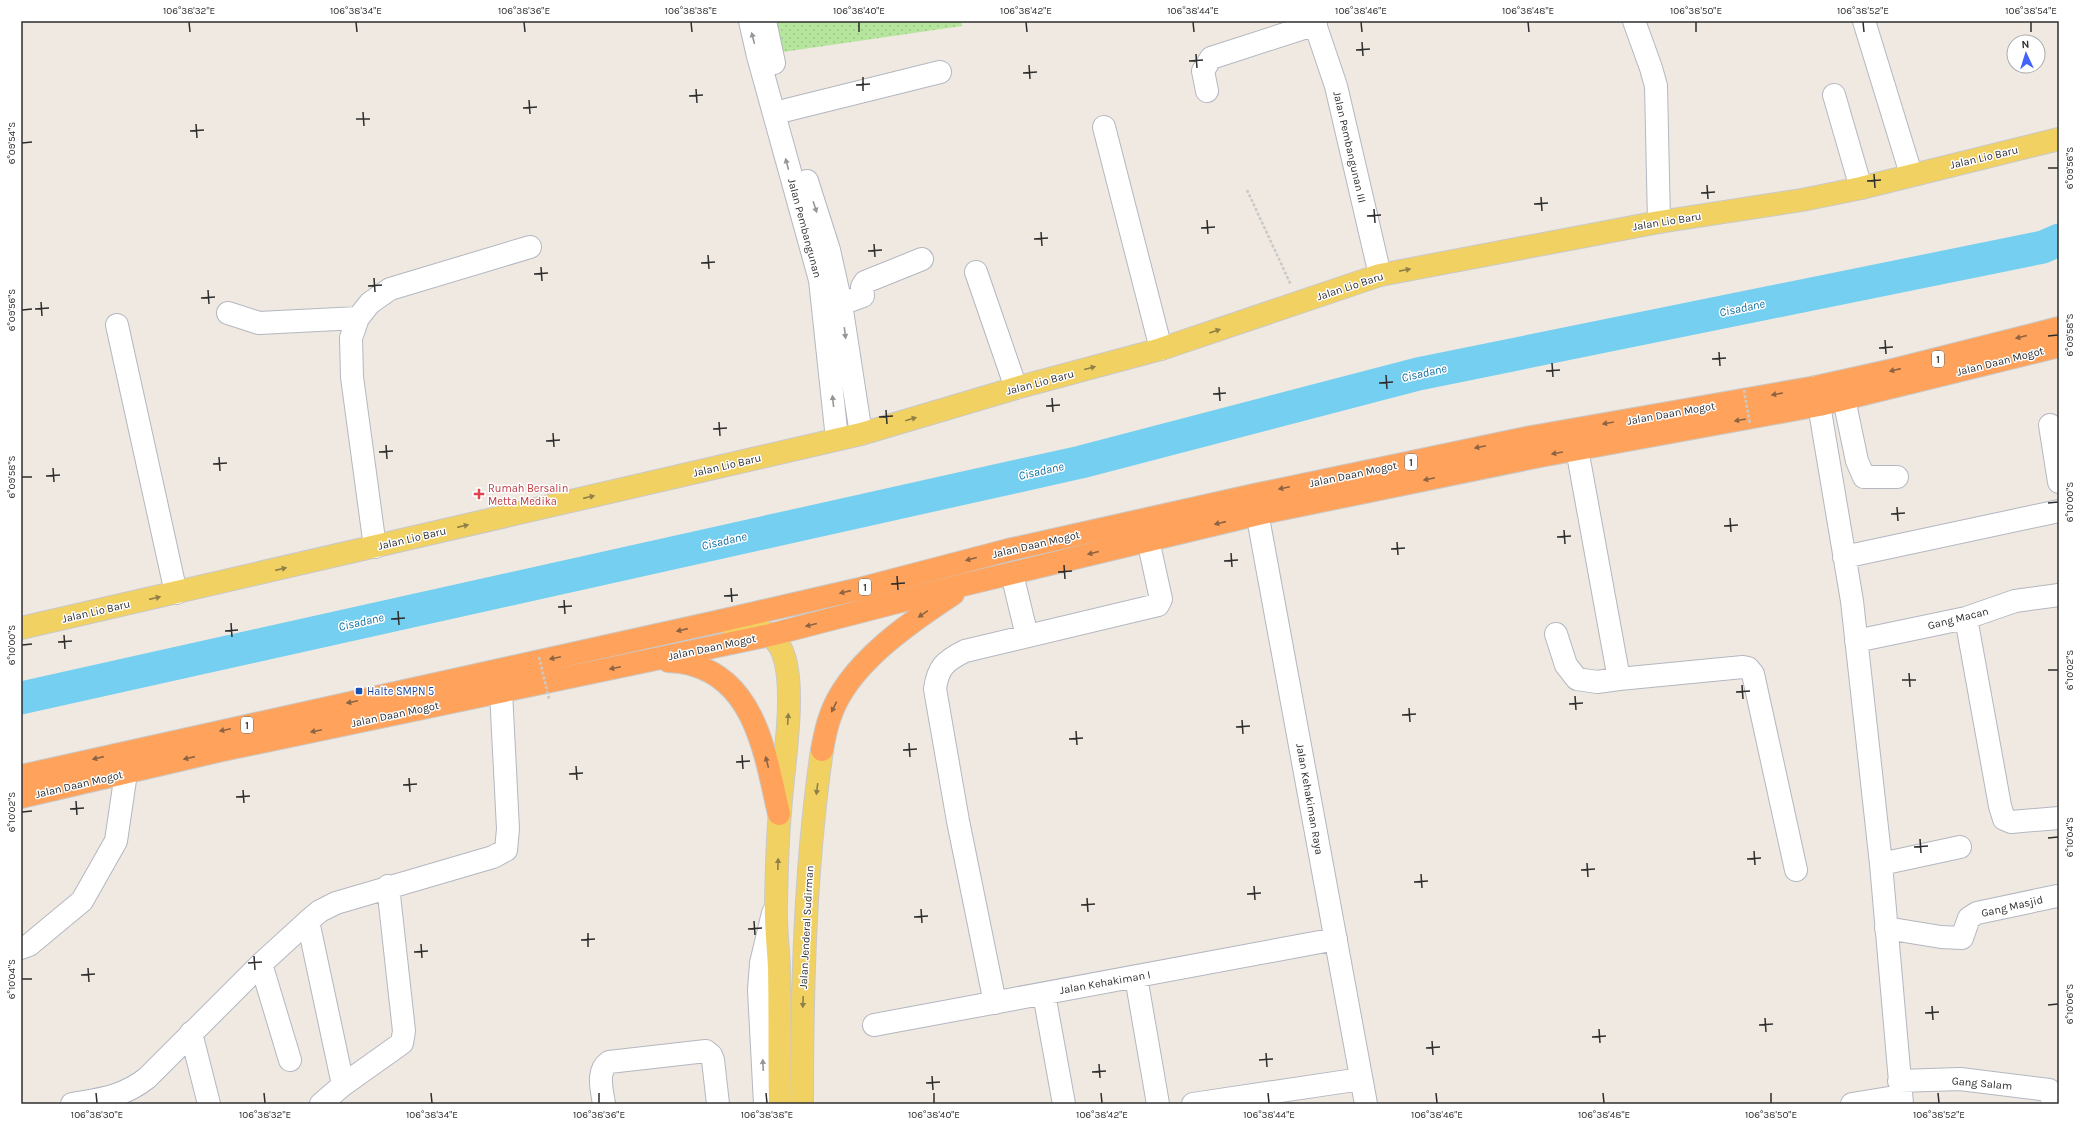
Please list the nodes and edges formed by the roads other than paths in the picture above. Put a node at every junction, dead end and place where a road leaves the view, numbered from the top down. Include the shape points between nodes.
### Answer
1 (750, 21) edge
2 (765, 21) edge
3 (1634, 21) edge
4 (1864, 21) edge
5 (1315, 23) edge
6 (940, 72) dead end
7 (1207, 91) dead end
8 (1834, 95) dead end
9 (787, 110) junction
10 (1104, 127) dead end
11 (2059, 139) edge
12 (1911, 174) junction
13 (1861, 188) junction
14 (1659, 222) junction
15 (530, 247) dead end
16 (922, 259) dead end
17 (976, 272) dead end
18 (1380, 275) junction
19 (842, 304) junction
20 (228, 313) dead end
21 (358, 318) junction
22 (117, 325) dead end
23 (2059, 328) edge
24 (2059, 346) edge
25 (1161, 349) junction
26 (1016, 388) junction
27 (1818, 396) junction
28 (1844, 399) junction
29 (2050, 425) dead end
30 (860, 434) junction
31 (837, 439) junction
32 (1577, 449) junction
33 (1897, 477) dead end
34 (2059, 482) edge
35 (1256, 504) junction
36 (2059, 511) edge
37 (1148, 540) junction
38 (375, 547) junction
39 (1844, 557) junction
40 (1012, 574) junction
41 (967, 584) junction
42 (176, 593) junction
43 (2059, 595) edge
44 (1966, 618) junction
45 (720, 621) junction
46 (21, 628) edge
47 (1556, 634) dead end
48 (770, 635) junction
49 (1027, 636) junction
50 (1856, 641) junction
51 (653, 659) junction
52 (1619, 680) junction
53 (496, 693) junction
54 (822, 750) joint
55 (126, 773) junction
56 (21, 776) edge
57 (21, 797) edge
58 (780, 814) junction
59 (2059, 818) edge
60 (1960, 847) dead end
61 (1881, 864) junction
62 (1796, 870) dead end
63 (388, 886) junction
64 (2057, 896) dead end
65 (776, 903) junction
66 (308, 921) junction
67 (1886, 928) junction
68 (1336, 939) junction
69 (21, 948) edge
70 (261, 964) junction
71 (1136, 977) junction
72 (1044, 994) junction
73 (995, 1003) junction
74 (874, 1025) dead end
75 (191, 1033) junction
76 (290, 1060) dead end
77 (1361, 1079) junction
78 (343, 1085) junction
79 (1900, 1094) edge
80 (72, 1104) edge
81 (209, 1104) edge
82 (321, 1104) edge
83 (604, 1104) edge
84 (718, 1104) edge
85 (765, 1104) edge
86 (780, 1104) edge
87 (802, 1104) edge
88 (1064, 1104) edge
89 (1158, 1104) edge
90 (1193, 1104) edge
91 (1366, 1104) edge
92 (1852, 1104) edge
93 (2054, 1104) edge

31 -> 1 street, Jalan Pembangunan via 820,280
2 - 9 street, Jalan Pembangunan via 774,67
3 - 14 street via 1656,86
4 - 12 street
5 - 7 street via 1211,58 1203,70
5 - 18 street, Jalan Pembangunan III via 1336,86
6 - 9 street
8 - 13 street
9 -> 19 street, Jalan Pembangunan via 829,250
10 - 25 street
11 - 12 main road, Jalan Lio Baru
12 - 13 main road, Jalan Lio Baru
13 - 14 main road, Jalan Lio Baru via 1802,200
18 -> 14 main road, Jalan Lio Baru
15 - 21 street via 390,289 370,303
16 - 19 street via 865,282 862,287 863,296
17 - 26 street
25 -> 18 main road, Jalan Lio Baru
19 -> 30 street, Jalan Pembangunan
20 - 21 street via 259,323
21 - 38 street via 352,338 352,377
22 - 42 street
23 -> 27 highway, Jalan Daan Mogot / 1 via 1897,370
24 - 28 highway, Jalan Daan Mogot / 1
26 -> 25 main road, Jalan Lio Baru
30 -> 26 main road, Jalan Lio Baru
27 - 28 highway, Jalan Daan Mogot / 1
27 -> 32 highway, Jalan Daan Mogot / 1
27 -> 35 highway, Jalan Daan Mogot / 1 via 1531,437
27 - 39 street
28 - 33 street via 1857,461 1864,477
29 - 34 street
30 - 31 main road, Jalan Lio Baru
38 -> 31 main road, Jalan Lio Baru
32 -> 35 highway, Jalan Daan Mogot / 1
32 - 52 street
35 -> 37 highway, Jalan Daan Mogot / 1
35 -> 45 highway, Jalan Daan Mogot / 1 via 1008,550 859,589
35 - 68 street, Jalan Kehakiman Raya
36 - 39 street
37 -> 40 highway, Jalan Daan Mogot / 1
37 - 49 street via 1161,599 1158,605
42 -> 38 main road, Jalan Lio Baru
39 - 50 street
40 - 41 highway, Jalan Daan Mogot / 1
40 - 49 street
41 -> 48 highway, Jalan Daan Mogot / 1
41 -> 54 highway via 903,628 853,678 840,696 830,717
46 -> 42 main road, Jalan Lio Baru
43 - 44 street, Gang Macan via 2015,602
44 - 50 street, Gang Macan
44 - 59 street via 2004,819 2011,822
45 - 48 main road, Jalan Daan Mogot via 744,624
45 -> 56 highway, Jalan Daan Mogot / 1
47 - 52 street via 1566,665 1577,679 1597,682
48 - 51 highway, Jalan Daan Mogot / 1
58 -> 48 main road via 789,679 782,650
49 - 73 street via 965,651 955,656 940,668 935,689
50 - 61 street
51 -> 53 highway, Jalan Daan Mogot / 1
58 -> 51 highway via 758,731 739,696 709,671 692,664
52 - 62 street via 1748,668 1753,674
53 -> 55 highway, Jalan Daan Mogot / 1 via 218,751
53 - 63 street via 508,842 506,850 500,855
54 -> 87 main road, Jalan Jenderal Sudirman via 812,827 807,901 801,1033
55 - 57 highway, Jalan Daan Mogot / 1
55 - 69 street via 116,841 82,901 29,945
65 -> 58 main road
60 - 61 street
61 - 67 street
63 - 66 street via 336,903
63 - 78 street via 404,1031 402,1042
64 - 67 street, Gang Masjid via 1977,913 1969,918 1962,938
85 -> 65 street via 759,990 761,963
65 - 86 main road
66 - 70 street
66 - 78 street
67 - 79 street
68 - 71 street, Jalan Kehakiman I
68 - 77 street, Jalan Kehakiman Raya
70 - 75 street
70 - 76 street
71 - 72 street, Jalan Kehakiman I
71 - 89 street
72 - 73 street, Jalan Kehakiman I
72 - 88 street
73 - 74 street, Jalan Kehakiman I
75 - 80 street via 134,1088 118,1096
75 - 81 street
77 - 90 street
77 - 91 street, Jalan Kehakiman Raya
78 - 82 street
79 - 92 street
79 - 93 street, Gang Salam via 1960,1079 2049,1090
83 - 84 street via 600,1072 609,1062 706,1051 713,1060

